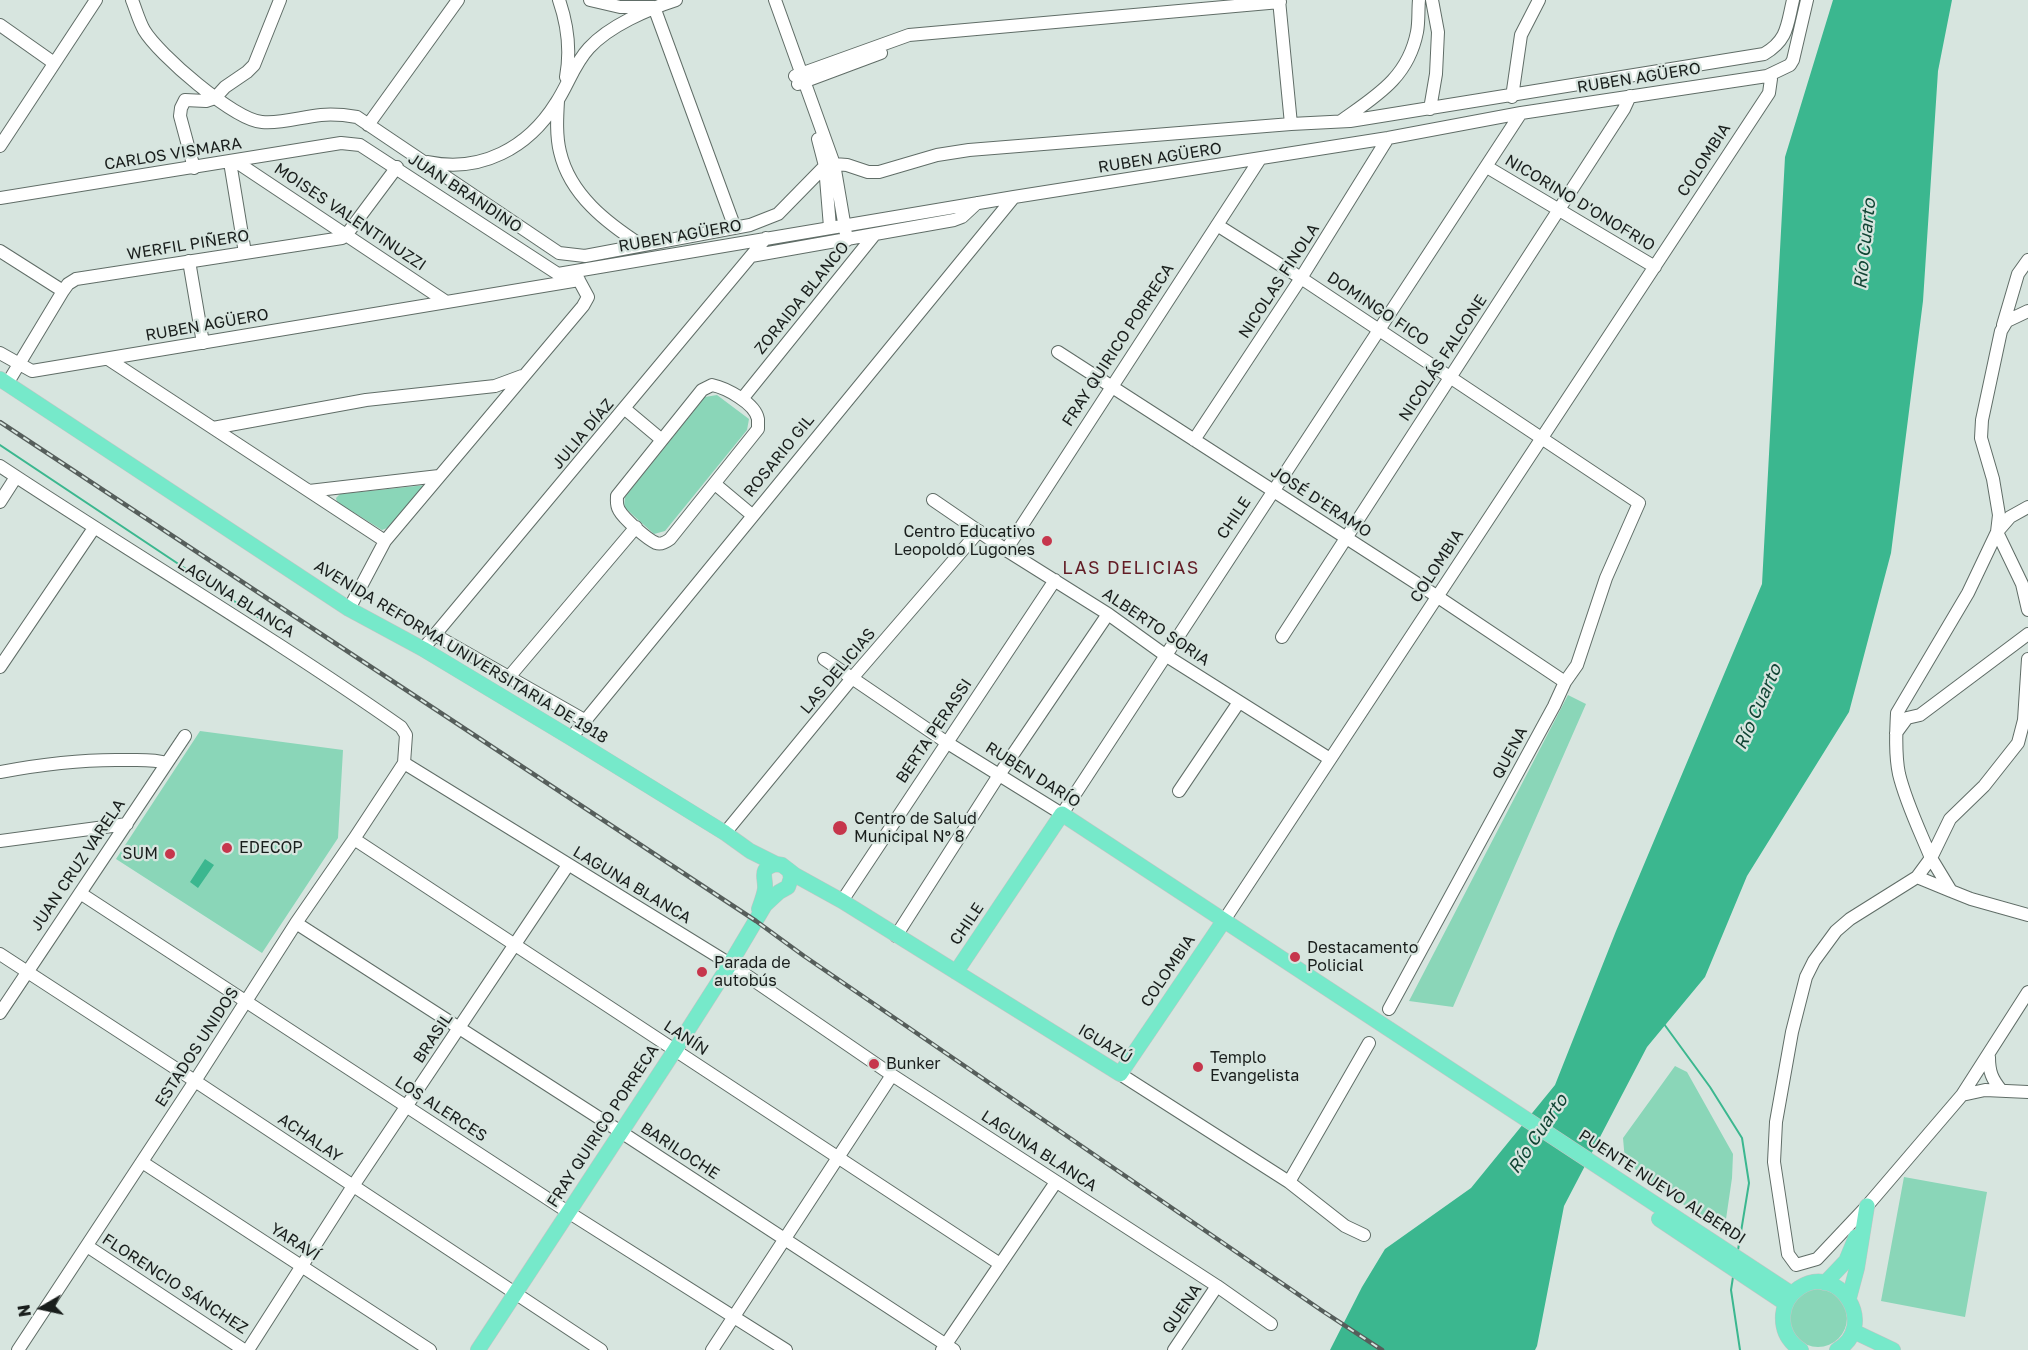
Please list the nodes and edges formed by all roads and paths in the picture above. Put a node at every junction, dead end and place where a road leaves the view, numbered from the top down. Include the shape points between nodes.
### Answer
1 (96, 0) edge
2 (132, 0) edge
3 (280, 0) edge
4 (458, 0) edge
5 (559, 0) edge
6 (590, 0) edge
7 (676, 0) edge
8 (767, 0) edge
9 (775, 0) edge
10 (1419, 0) edge
11 (1432, 0) edge
12 (1539, 0) edge
13 (1793, 0) edge
14 (1807, 0) edge
15 (1280, 4) edge
16 (654, 7) junction
17 (0, 26) edge
18 (54, 63) junction
19 (1767, 76) junction
20 (800, 79) junction
21 (561, 95) junction
22 (1630, 96) junction
23 (1512, 97) junction
24 (215, 98) junction
25 (1430, 109) junction
26 (1521, 113) junction
27 (1341, 121) junction
28 (1291, 124) junction
29 (368, 125) junction
30 (1388, 138) junction
31 (352, 143) joint
32 (0, 146) edge
33 (1260, 159) junction
34 (421, 160) junction
35 (233, 161) junction
36 (829, 165) junction
37 (397, 167) junction
38 (1487, 167) junction
39 (194, 168) junction
40 (1014, 196) junction
41 (0, 198) edge
42 (978, 202) junction
43 (1561, 210) junction
44 (888, 217) junction
45 (845, 225) junction
46 (1217, 225) junction
47 (830, 227) junction
48 (735, 228) junction
49 (347, 234) junction
50 (874, 235) junction
51 (766, 238) junction
52 (847, 240) junction
53 (641, 245) junction
54 (0, 251) edge
55 (245, 253) junction
56 (751, 256) junction
57 (2028, 260) edge
58 (189, 261) junction
59 (1655, 267) junction
60 (558, 274) joint
61 (576, 275) junction
62 (1301, 278) junction
63 (63, 291) junction
64 (445, 301) junction
65 (2028, 311) edge
66 (1379, 331) junction
67 (2001, 331) junction
68 (203, 343) junction
69 (1058, 352) dead end
70 (0, 353) edge
71 (108, 359) junction
72 (19, 365) junction
73 (524, 375) junction
74 (1450, 377) junction
75 (4, 382) edge
76 (1113, 387) junction
77 (742, 399) junction
78 (625, 409) junction
79 (213, 428) junction
80 (1543, 438) junction
81 (662, 440) junction
82 (1194, 440) junction
83 (0, 466) edge
84 (440, 476) junction
85 (16, 477) junction
86 (715, 484) junction
87 (309, 490) junction
88 (1274, 491) junction
89 (933, 500) dead end
90 (0, 502) edge
91 (1639, 503) joint
92 (2028, 507) edge
93 (752, 516) junction
94 (636, 527) junction
95 (94, 528) junction
96 (979, 531) junction
97 (1997, 532) junction
98 (1346, 538) junction
99 (385, 542) junction
100 (1006, 550) junction
101 (1055, 580) junction
102 (1438, 597) junction
103 (349, 609) junction
104 (2028, 610) edge
105 (1108, 614) junction
106 (2028, 634) edge
107 (435, 635) junction
108 (1282, 637) dead end
109 (423, 650) junction
110 (1165, 655) junction
111 (2028, 658) edge
112 (824, 659) dead end
113 (0, 667) edge
114 (509, 677) junction
115 (853, 677) junction
116 (1565, 682) junction
117 (2026, 698) edge
118 (1239, 702) junction
119 (586, 721) junction
120 (1896, 733) junction
121 (185, 736) dead end
122 (572, 738) junction
123 (946, 742) junction
124 (1330, 759) junction
125 (167, 763) junction
126 (404, 763) junction
127 (0, 772) edge
128 (999, 775) junction
129 (1179, 791) dead end
130 (1062, 814) junction
131 (127, 824) junction
132 (725, 833) junction
133 (354, 839) junction
134 (0, 841) edge
135 (1931, 858) junction
136 (568, 865) junction
137 (1917, 877) junction
138 (777, 879) junction
139 (1951, 891) junction
140 (80, 893) junction
141 (842, 901) junction
142 (2028, 915) edge
143 (1223, 922) junction
144 (296, 923) junction
145 (896, 936) junction
146 (515, 945) junction
147 (0, 954) edge
148 (730, 964) junction
149 (27, 972) junction
150 (956, 972) junction
151 (2028, 992) edge
152 (246, 1001) junction
153 (1389, 1009) dead end
154 (0, 1013) edge
155 (460, 1028) junction
156 (1369, 1044) dead end
157 (675, 1050) junction
158 (1421, 1055) joint
159 (1989, 1057) dead end
160 (1120, 1074) junction
161 (892, 1075) junction
162 (195, 1081) junction
163 (2001, 1090) junction
164 (2028, 1092) edge
165 (1962, 1095) junction
166 (407, 1106) junction
167 (621, 1132) junction
168 (839, 1158) junction
169 (142, 1162) junction
170 (1056, 1182) junction
171 (1289, 1182) junction
172 (353, 1186) junction
173 (1867, 1206) junction
174 (568, 1212) junction
175 (1364, 1235) dead end
176 (785, 1240) junction
177 (87, 1246) junction
178 (1000, 1264) junction
179 (303, 1267) junction
180 (1825, 1283) junction
181 (1217, 1286) junction
182 (514, 1293) junction
183 (1789, 1298) junction
184 (1849, 1298) junction
185 (734, 1316) junction
186 (1271, 1324) dead end
187 (1785, 1334) junction
188 (1846, 1341) edge
189 (947, 1348) edge
190 (18, 1350) edge
191 (246, 1350) edge
192 (430, 1350) edge
193 (478, 1350) edge
194 (601, 1350) edge
195 (712, 1350) edge
196 (786, 1350) edge
197 (1174, 1350) edge
198 (1783, 1350) edge
199 (1801, 1350) edge
200 (1867, 1350) edge
201 (1893, 1350) edge

1 - 18 street
2 - 24 street via 145,31 177,67
3 - 24 street via 254,65
4 - 29 street
5 - 21 street via 569,45
6 - 16 street via 620,7
7 - 16 street
8 - 20 street
9 - 20 street
10 - 27 street via 1417,32 1405,66 1379,94
11 - 25 street via 1438,32
12 - 23 street via 1521,35
13 - 23 street via 1784,36 1764,54
14 - 19 street via 1793,60
15 - 20 street via 911,42
15 - 28 street
16 - 21 street via 589,47
16 - 48 street
17 - 18 street
18 - 32 street
19 - 22 street, RUBEN AGÜERO
19 - 59 street, COLOMBIA via 1771,79 1769,93
20 - 36 street
21 - 34 street via 531,135 500,154 476,163 449,166
21 - 53 street via 557,125 560,153 576,188 597,214
22 - 26 street, RUBEN AGÜERO
22 - 43 street, NICOLÁS FALCONE
23 - 25 street
24 - 29 street via 260,122 341,115 357,117
24 - 39 street via 185,100 181,108
25 - 27 street
26 - 30 street, RUBEN AGÜERO
26 - 38 street, CHILE
27 - 28 street
28 - 36 street via 962,151 879,172
29 - 34 street
30 - 33 street, RUBEN AGÜERO
30 - 62 street, NICOLAS FINOLA
31 - 35 street, CARLOS VISMARA
31 - 37 street, JUAN BRANDINO
33 - 40 street, RUBEN AGÜERO
33 - 46 street, FRAY QUIRICO PORRECA
34 - 53 street via 559,253 585,256
35 - 39 street, CARLOS VISMARA
35 - 49 street, MOISES VALENTINUZZI
35 - 55 street
36 - 45 street
36 - 47 street
36 - 48 street via 778,214
37 - 49 street
37 - 60 street, JUAN BRANDINO
38 - 43 street, NICORINO D'ONOFRIO
38 - 66 street, CHILE
39 - 41 street, CARLOS VISMARA
40 - 42 street, RUBEN AGÜERO
40 - 93 street, ROSARIO GIL
42 - 44 street, RUBEN AGÜERO
42 - 50 street via 954,220
43 - 59 street, NICORINO D'ONOFRIO
43 - 74 street, NICOLÁS FALCONE
44 - 45 street, RUBEN AGÜERO
44 - 50 street, ZORAIDA BLANCO
45 - 47 street, RUBEN AGÜERO
45 - 52 street
46 - 62 street, DOMINGO FICO
46 - 76 street, FRAY QUIRICO PORRECA
47 - 51 street, RUBEN AGÜERO
48 - 53 street
49 - 55 street, WERFIL PIÑERO via 342,238
49 - 64 street, MOISES VALENTINUZZI
50 - 52 street
50 - 77 street, ZORAIDA BLANCO
51 - 56 street, JULIA DÍAZ
51 - 61 street, RUBEN AGÜERO
52 - 56 street
54 - 63 street
55 - 58 street, WERFIL PIÑERO
56 - 78 street, JULIA DÍAZ
57 - 67 street via 2018,274
58 - 63 street, WERFIL PIÑERO via 76,279
58 - 68 street
59 - 80 street, COLOMBIA
60 - 61 street, RUBEN AGÜERO
61 - 64 street, RUBEN AGÜERO via 544,287
61 - 73 street via 588,297
62 - 66 street, DOMINGO FICO
62 - 82 street, NICOLAS FINOLA
63 - 72 street
64 - 68 street, RUBEN AGÜERO
65 - 67 street via 2007,321
66 - 74 street, DOMINGO FICO
66 - 88 street, CHILE
67 - 97 street via 1982,420 1982,438 2000,514
68 - 71 street, RUBEN AGÜERO
69 - 76 street, JOSÉ D'ERAMO
70 - 72 street
71 - 72 street, RUBEN AGÜERO via 32,371
71 - 79 street
72 - 75 street
73 - 79 street via 495,386 366,400
73 - 84 street
74 - 80 street, DOMINGO FICO
74 - 98 street, NICOLÁS FALCONE
75 - 103 main road, AVENIDA REFORMA UNIVERSITARIA DE 1918
76 - 82 street, JOSÉ D'ERAMO
76 - 100 street, FRAY QUIRICO PORRECA
77 - 81 street via 723,387 712,385 702,390
77 - 86 street via 754,411 758,429
78 - 81 street
78 - 107 street, JULIA DÍAZ
79 - 87 street
80 - 91 street, DOMINGO FICO
80 - 102 street, COLOMBIA
81 - 94 street via 617,496 620,511
82 - 88 street, JOSÉ D'ERAMO
83 - 85 street, LAGUNA BLANCA
84 - 87 street
84 - 99 street
85 - 90 street
85 - 95 street, LAGUNA BLANCA
86 - 93 street
86 - 94 street via 664,543 657,543
87 - 99 street
88 - 98 street, JOSÉ D'ERAMO
88 - 110 street, CHILE
89 - 96 street, ALBERTO SORIA
91 - 116 street, QUENA via 1606,578 1577,665
92 - 97 street
93 - 119 street, ROSARIO GIL
94 - 114 street
95 - 113 street
95 - 126 street, LAGUNA BLANCA via 320,670 401,727 406,735
96 - 100 street, ALBERTO SORIA
96 - 115 street, LAS DELICIAS
97 - 104 street via 2022,584
97 - 120 street via 1968,593 1900,706
98 - 102 street, JOSÉ D'ERAMO
98 - 108 street, NICOLÁS FALCONE
99 - 103 street
100 - 101 street, ALBERTO SORIA
101 - 105 street, ALBERTO SORIA
101 - 123 street, BERTA PERASSI
102 - 116 street, JOSÉ D'ERAMO
102 - 124 street, COLOMBIA
103 - 109 main road, AVENIDA REFORMA UNIVERSITARIA DE 1918
105 - 110 street, ALBERTO SORIA
105 - 128 street
106 - 120 street via 1920,715 1907,718
107 - 109 street, JULIA DÍAZ
107 - 114 street
109 - 122 main road, AVENIDA REFORMA UNIVERSITARIA DE 1918
110 - 118 street, ALBERTO SORIA
110 - 130 street, CHILE
111 - 117 street
112 - 115 street, RUBEN DARÍO
114 - 119 street
115 - 123 street, RUBEN DARÍO
115 - 132 street, LAS DELICIAS
116 - 153 street, QUENA
117 - 135 street via 2018,743 1984,786 1950,819
118 - 124 street, ALBERTO SORIA
118 - 129 street
119 - 122 street, ROSARIO GIL
120 - 135 street via 1899,773
121 - 125 street, JUAN CRUZ VARELA
122 - 132 main road, AVENIDA REFORMA UNIVERSITARIA DE 1918
123 - 128 street, RUBEN DARÍO
123 - 141 street, BERTA PERASSI
124 - 143 street, COLOMBIA
125 - 127 street via 99,759
125 - 131 street, JUAN CRUZ VARELA
126 - 133 street, ESTADOS UNIDOS
126 - 136 street, LAGUNA BLANCA
128 - 130 street, RUBEN DARÍO
128 - 145 street
130 - 143 main road, RUBEN DARÍO
130 - 150 main road, CHILE
131 - 134 street
131 - 140 street, JUAN CRUZ VARELA
132 - 138 main road
133 - 144 street, ESTADOS UNIDOS
133 - 146 street, LANÍN
135 - 137 street
135 - 139 street
136 - 146 street, BRASIL
136 - 148 street, LAGUNA BLANCA
137 - 139 street
137 - 173 street via 1850,919 1814,961 1792,1032 1776,1122 1774,1162 1788,1254 1796,1265 1817,1259
138 - 141 main road, IGUAZÚ via 822,889
138 - 148 main road, FRAY QUIRICO PORRECA
139 - 142 street
140 - 149 street, JUAN CRUZ VARELA
140 - 152 street, LOS ALERCES
141 - 145 main road, IGUAZÚ
143 - 158 main road, RUBEN DARÍO
143 - 160 main road, COLOMBIA
144 - 152 street, ESTADOS UNIDOS
144 - 155 street, BARILOCHE
145 - 150 main road, IGUAZÚ
146 - 155 street, BRASIL
146 - 157 street, LANÍN
147 - 149 street, ACHALAY
148 - 157 main road, FRAY QUIRICO PORRECA
148 - 161 street, LAGUNA BLANCA
149 - 154 street, JUAN CRUZ VARELA
149 - 162 street, ACHALAY
150 - 160 main road, IGUAZÚ
151 - 165 street
152 - 162 street, ESTADOS UNIDOS
152 - 166 street, LOS ALERCES
155 - 166 street, BRASIL
155 - 167 street, BARILOCHE
156 - 171 street
157 - 167 main road, FRAY QUIRICO PORRECA
157 - 168 street, LANÍN
158 - 183 main road, PUENTE NUEVO ALBERDI
159 - 163 street via 1992,1080
160 - 171 street, IGUAZÚ
161 - 168 street
161 - 170 street, LAGUNA BLANCA
162 - 169 street, ESTADOS UNIDOS
162 - 172 street, ACHALAY
163 - 164 street
163 - 165 street
165 - 173 street
166 - 172 street, BRASIL
166 - 174 street, LOS ALERCES
167 - 174 main road, FRAY QUIRICO PORRECA
167 - 176 street, BARILOCHE
168 - 176 street
168 - 178 street, LANÍN
169 - 177 street, ESTADOS UNIDOS
169 - 179 street, YARAVÍ
170 - 178 street
170 - 181 street, LAGUNA BLANCA
171 - 175 street, IGUAZÚ via 1345,1226
172 - 179 street, BRASIL
172 - 182 street, ACHALAY
173 - 180 main road via 1846,1261
173 - 184 main road
174 - 182 main road, FRAY QUIRICO PORRECA
174 - 185 street, LOS ALERCES
176 - 185 street
176 - 189 street, BARILOCHE
177 - 190 street, ESTADOS UNIDOS
177 - 191 street, FLORENCIO SÁNCHEZ
178 - 189 street
179 - 191 street, BRASIL
179 - 192 street, YARAVÍ
180 - 183 main road via 1801,1287
180 - 184 main road
181 - 186 street, LAGUNA BLANCA
181 - 197 street, QUENA
182 - 193 main road, FRAY QUIRICO PORRECA
182 - 194 street, ACHALAY
183 - 187 main road via 1782,1323
184 - 188 main road via 1855,1315
185 - 195 street
185 - 196 street, LOS ALERCES
187 - 198 main road
187 - 199 main road
188 - 200 main road
188 - 201 main road

